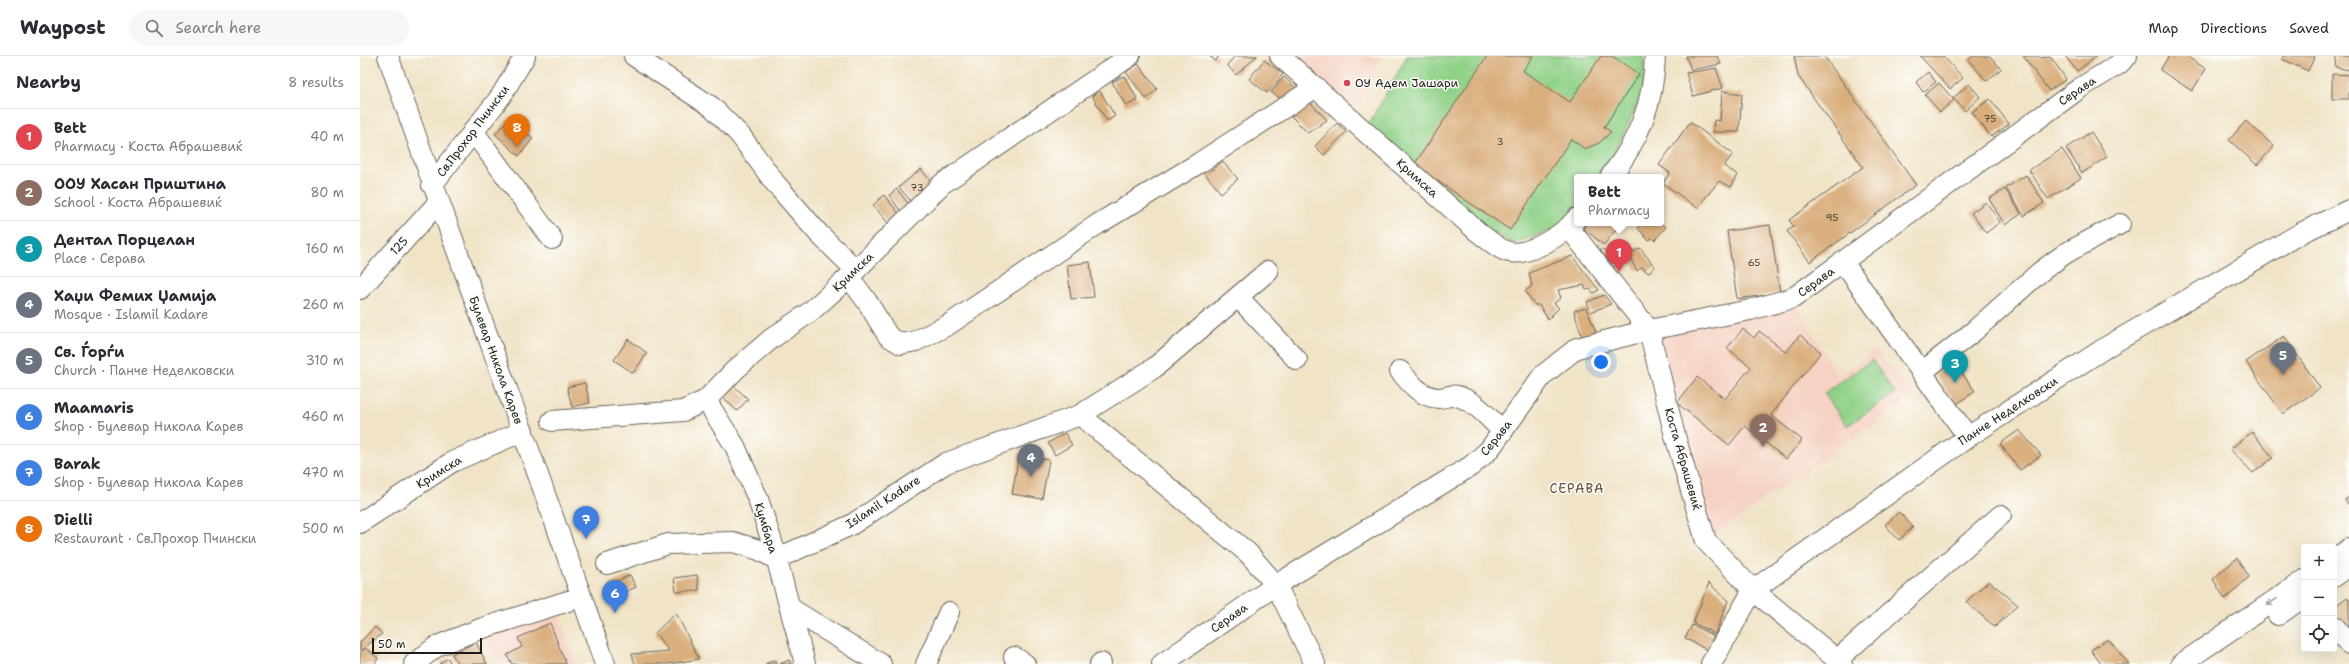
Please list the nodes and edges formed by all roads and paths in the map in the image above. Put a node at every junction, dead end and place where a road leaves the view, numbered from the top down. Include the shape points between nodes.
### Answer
1 (388, 56) edge
2 (525, 56) edge
3 (634, 56) edge
4 (1130, 56) edge
5 (1280, 56) edge
6 (1655, 56) edge
7 (2119, 59) edge
8 (1316, 87) junction
9 (473, 131) junction
10 (1612, 174) edge
11 (435, 194) junction
12 (2349, 210) edge
13 (1573, 223) edge
14 (2120, 224) dead end
15 (1575, 226) edge
16 (552, 239) dead end
17 (1843, 262) junction
18 (1268, 271) dead end
19 (853, 274) junction
20 (360, 289) edge
21 (1238, 297) junction
22 (1649, 330) junction
23 (1297, 360) dead end
24 (1400, 371) dead end
25 (1922, 372) junction
26 (706, 400) junction
27 (1080, 415) junction
28 (552, 421) dead end
29 (522, 431) junction
30 (1503, 432) junction
31 (1968, 437) junction
32 (2002, 515) dead end
33 (360, 523) edge
34 (2349, 549) edge
35 (2337, 557) edge
36 (776, 559) junction
37 (607, 564) dead end
38 (2349, 566) edge
39 (2337, 574) edge
40 (2301, 582) edge
41 (1276, 585) junction
42 (1753, 590) junction
43 (2301, 599) edge
44 (568, 601) dead end
45 (790, 608) junction
46 (949, 612) dead end
47 (2337, 630) edge
48 (2349, 644) edge
49 (1840, 662) edge
50 (414, 664) edge
51 (605, 664) edge
52 (805, 664) edge
53 (881, 664) edge
54 (926, 664) edge
55 (1162, 664) edge
56 (1315, 664) edge
57 (1711, 664) edge
58 (2181, 664) edge
59 (2205, 664) edge

1 - 11 street, Булевар Никола Карев
2 - 9 street, Св.Прохор Пчински via 501,96
3 - 19 street via 712,107 740,135 774,183
4 - 19 street, Кримска via 942,184
5 - 8 street, Кримска
6 - 10 street via 1652,94 1646,117 1632,145
7 - 17 street, Серава
8 - 13 street, Кримска via 1478,232 1506,251 1520,252 1534,248
8 - 19 street via 1199,163 1098,224 948,325 916,341 901,344 888,336
9 - 11 street, Св.Прохор Пчински
9 - 16 street
11 - 20 street, 125
11 - 29 street, Булевар Никола Карев
12 - 31 street, Панче Неделковски via 2301,233 2108,346
14 - 25 street via 2066,253 2040,272 1974,331
15 - 22 street, Коста Абрашевиќ
17 - 22 street, Серава via 1793,298 1750,310
17 - 25 street, Серава
18 - 21 street, Islamil Kadare
19 - 26 street, Кримска via 810,312 771,339 735,370
21 - 23 street
21 - 27 street, Islamil Kadare via 1154,368
22 - 30 street, Серава via 1577,348 1543,375
22 - 42 street, Коста Абрашевиќ via 1675,436 1706,541
24 - 30 street via 1423,394 1438,398 1456,395 1472,403
25 - 31 street, Серава
26 - 28 street, Кримска via 683,411
26 - 36 street, Кумбара via 735,446 758,499
27 - 36 street, Islamil Kadare via 946,463 851,525
27 - 41 street via 1248,553
29 - 33 street, Кримска via 452,462
29 - 51 street, Булевар Никола Карев
30 - 41 street, Серава via 1489,450 1471,466
31 - 42 street, Панче Неделковски
32 - 49 street, Коста Абрашевиќ
34 - 35 street
36 - 37 street via 759,550 733,542 668,544
36 - 45 street, Кумбара
38 - 39 street
40 -> 58 street
41 - 55 street, Серава
41 - 56 street
42 - 49 street, Коста Абрашевиќ
42 - 57 street, Панче Неделковски
43 - 59 street
44 - 50 street via 480,628 438,646
45 - 52 street, Кумбара
45 - 53 street
46 - 54 street
47 - 48 street

